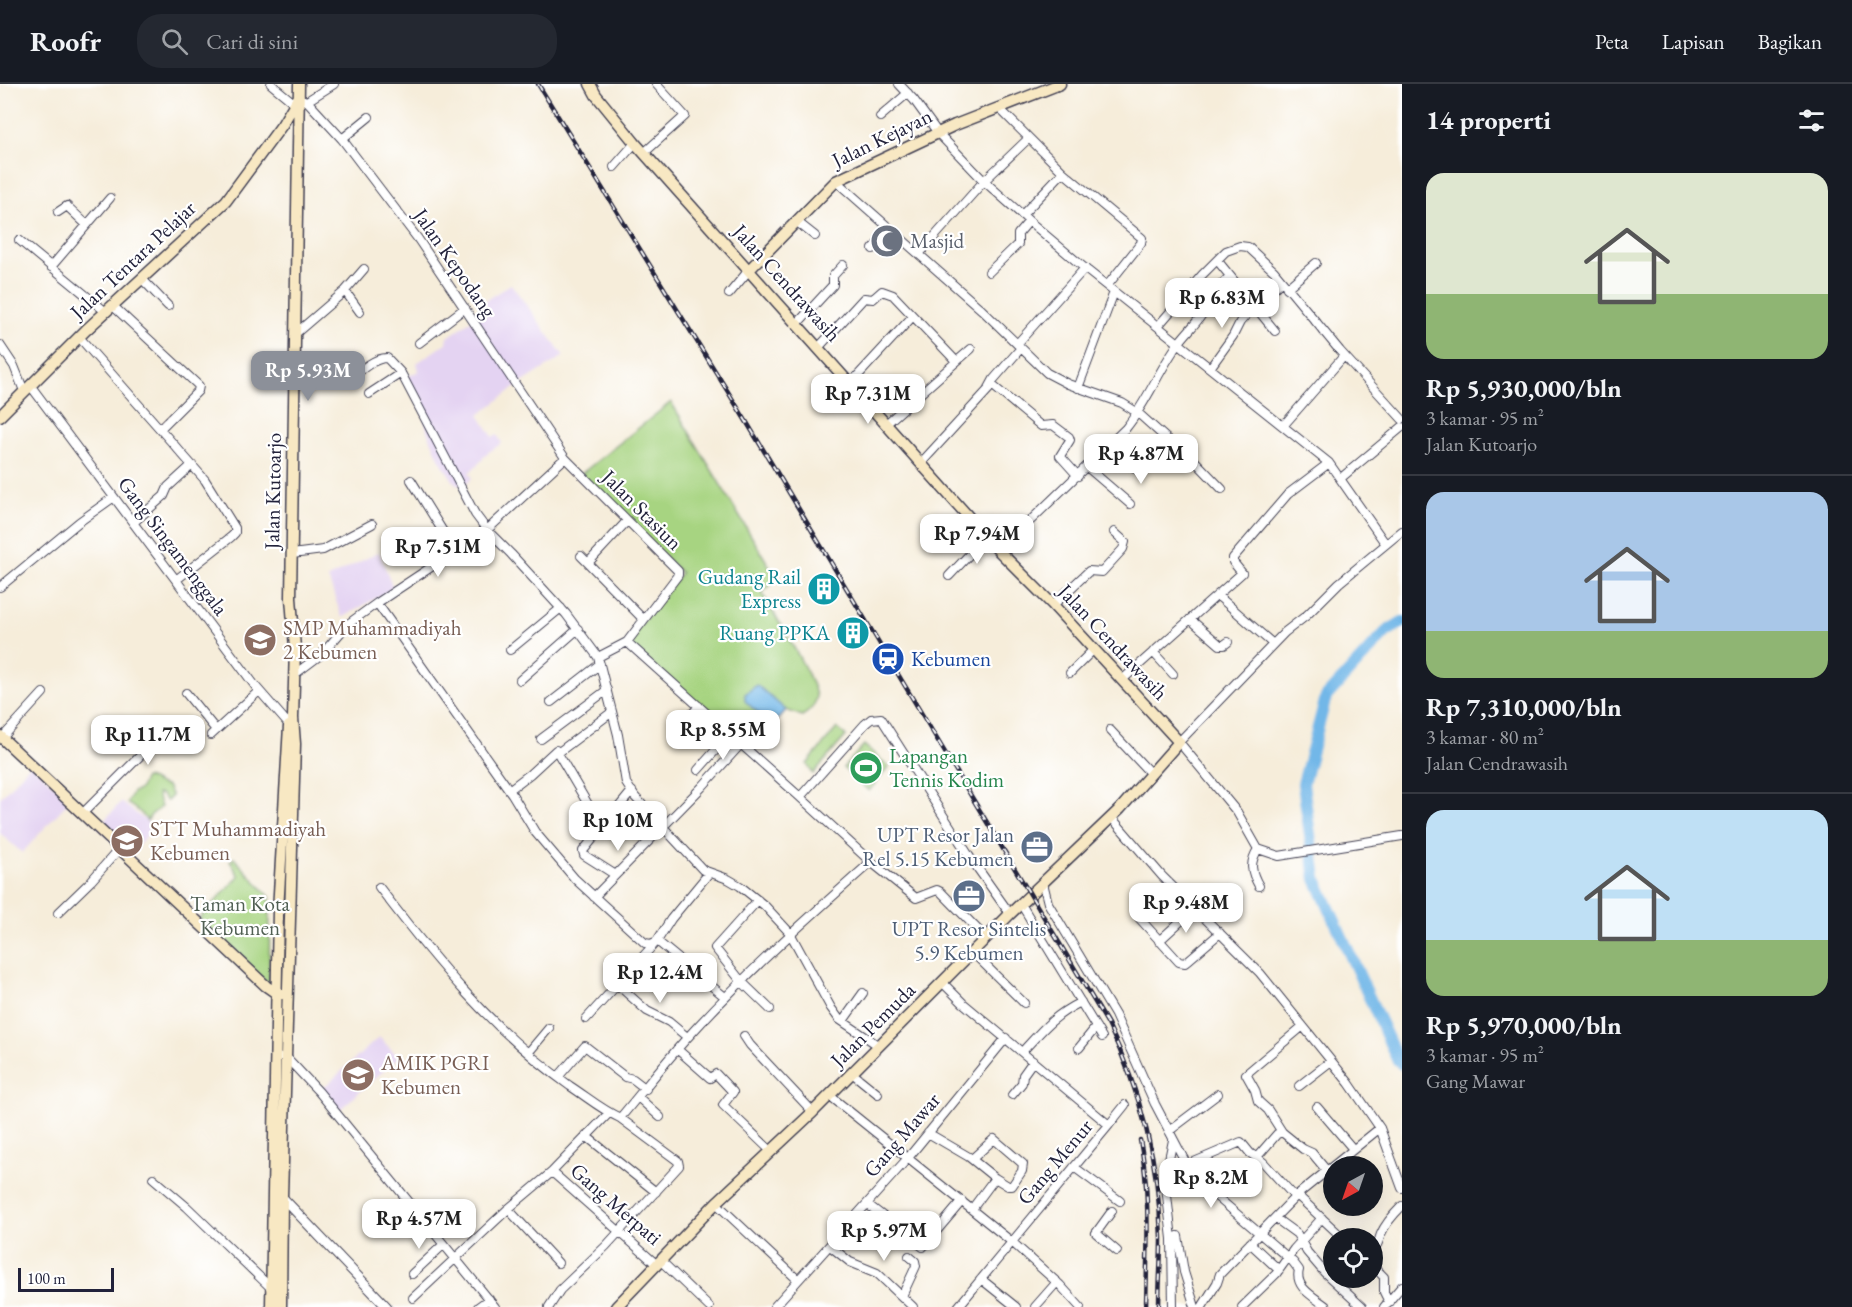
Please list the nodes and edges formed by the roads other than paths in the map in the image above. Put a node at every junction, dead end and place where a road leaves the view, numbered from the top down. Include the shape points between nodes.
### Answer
1 (271, 84) edge
2 (299, 84) edge
3 (334, 84) edge
4 (590, 84) edge
5 (656, 84) edge
6 (899, 84) edge
7 (1060, 84) edge
8 (908, 93) junction
9 (301, 101) junction
10 (999, 108) junction
11 (369, 117) dead end
12 (879, 117) dead end
13 (298, 119) junction
14 (282, 125) junction
15 (938, 133) junction
16 (1029, 138) junction
17 (342, 139) junction
18 (635, 143) junction
19 (644, 153) junction
20 (614, 167) dead end
21 (1063, 172) junction
22 (836, 181) junction
23 (984, 181) junction
24 (110, 198) dead end
25 (58, 212) dead end
26 (1022, 215) junction
27 (796, 221) junction
28 (1029, 221) junction
29 (87, 225) junction
30 (890, 229) junction
31 (815, 236) dead end
32 (19, 240) dead end
33 (873, 249) dead end
34 (919, 254) junction
35 (1217, 260) junction
36 (1316, 263) dead end
37 (843, 265) dead end
38 (51, 267) junction
39 (1085, 268) junction
40 (364, 269) dead end
41 (749, 270) junction
42 (989, 272) dead end
43 (1230, 276) junction
44 (142, 279) junction
45 (1285, 285) junction
46 (1111, 289) junction
47 (345, 291) junction
48 (729, 294) dead end
49 (168, 306) dead end
50 (1254, 306) junction
51 (465, 308) junction
52 (110, 309) junction
53 (360, 312) dead end
54 (913, 316) junction
55 (797, 324) junction
56 (1158, 326) junction
57 (1275, 331) dead end
58 (295, 334) junction
59 (79, 337) junction
60 (1179, 342) junction
61 (418, 343) dead end
62 (0, 345) edge
63 (1019, 346) junction
64 (818, 348) junction
65 (971, 349) dead end
66 (1344, 356) junction
67 (956, 362) junction
68 (1210, 368) junction
69 (401, 373) junction
70 (352, 378) dead end
71 (850, 384) junction
72 (992, 385) junction
73 (27, 388) junction
74 (1078, 388) junction
75 (369, 394) dead end
76 (1138, 413) junction
77 (0, 416) edge
78 (1402, 419) edge
79 (886, 424) junction
80 (1283, 426) junction
81 (1402, 427) edge
82 (160, 428) junction
83 (1114, 440) junction
84 (1168, 440) junction
85 (565, 458) junction
86 (1329, 463) junction
87 (921, 464) junction
88 (192, 465) junction
89 (1087, 467) junction
90 (1078, 476) junction
91 (1341, 478) junction
92 (411, 480) dead end
93 (1222, 489) dead end
94 (111, 500) junction
95 (1130, 504) dead end
96 (627, 521) junction
97 (134, 522) junction
98 (372, 524) dead end
99 (487, 530) junction
100 (1402, 531) edge
101 (1114, 532) dead end
102 (986, 537) junction
103 (1385, 543) junction
104 (455, 551) junction
105 (999, 551) junction
106 (292, 554) junction
107 (581, 556) dead end
108 (588, 564) junction
109 (950, 576) dead end
110 (176, 580) junction
111 (0, 586) edge
112 (1217, 595) junction
113 (377, 603) junction
114 (1053, 605) junction
115 (561, 608) junction
116 (644, 619) junction
117 (1190, 619) junction
118 (578, 629) junction
119 (627, 642) junction
120 (1228, 642) dead end
121 (1273, 644) junction
122 (1094, 649) junction
123 (510, 651) dead end
124 (1153, 652) junction
125 (599, 660) junction
126 (1070, 673) dead end
127 (295, 674) junction
128 (1173, 674) dead end
129 (520, 680) dead end
130 (1122, 680) junction
131 (607, 690) junction
132 (259, 691) junction
133 (43, 693) dead end
134 (186, 693) dead end
135 (551, 702) dead end
136 (699, 706) junction
137 (612, 712) junction
138 (292, 724) junction
139 (1110, 730) dead end
140 (730, 734) junction
141 (674, 735) dead end
142 (1, 737) edge
143 (115, 738) dead end
144 (541, 739) dead end
145 (1179, 742) junction
146 (741, 744) junction
147 (559, 752) junction
148 (698, 770) dead end
149 (1151, 774) junction
150 (509, 790) junction
151 (632, 791) junction
152 (800, 797) junction
153 (589, 806) dead end
154 (83, 813) junction
155 (1111, 818) junction
156 (662, 827) junction
157 (1402, 836) edge
158 (119, 849) junction
159 (1258, 849) junction
160 (871, 862) junction
161 (709, 873) junction
162 (614, 874) junction
163 (1043, 883) junction
164 (1171, 886) junction
165 (1259, 886) dead end
166 (380, 887) dead end
167 (594, 897) junction
168 (758, 900) junction
169 (1021, 904) junction
170 (1195, 908) junction
171 (58, 913) dead end
172 (1010, 914) junction
173 (790, 933) junction
174 (1220, 933) junction
175 (986, 938) junction
176 (657, 941) junction
177 (1160, 941) junction
178 (972, 952) junction
179 (741, 981) junction
180 (942, 982) junction
181 (618, 985) junction
182 (864, 993) dead end
183 (280, 997) junction
184 (725, 997) junction
185 (1081, 1002) junction
186 (1024, 1003) dead end
187 (771, 1009) dead end
188 (586, 1019) dead end
189 (843, 1022) junction
190 (1304, 1026) junction
191 (1096, 1027) junction
192 (549, 1028) dead end
193 (744, 1036) dead end
194 (1102, 1036) dead end
195 (687, 1037) junction
196 (1006, 1038) junction
197 (879, 1046) junction
198 (1079, 1048) dead end
199 (677, 1049) junction
200 (1022, 1052) junction
201 (528, 1053) junction
202 (280, 1057) junction
203 (1033, 1060) junction
204 (1331, 1061) junction
205 (852, 1073) junction
206 (558, 1077) junction
207 (1299, 1086) dead end
208 (646, 1089) junction
209 (878, 1094) dead end
210 (1218, 1094) dead end
211 (829, 1095) junction
212 (1012, 1095) dead end
213 (639, 1097) junction
214 (1125, 1105) dead end
215 (1317, 1107) dead end
216 (813, 1112) junction
217 (609, 1113) junction
218 (660, 1117) dead end
219 (620, 1118) junction
220 (1109, 1125) junction
221 (1380, 1128) junction
222 (1169, 1131) junction
223 (1282, 1132) junction
224 (928, 1133) junction
225 (586, 1136) junction
226 (1173, 1140) junction
227 (1353, 1149) junction
228 (771, 1151) junction
229 (1345, 1156) edge
230 (1257, 1157) junction
231 (908, 1158) junction
232 (972, 1159) junction
233 (1187, 1165) junction
234 (1323, 1166) edge
235 (1074, 1167) junction
236 (552, 1172) junction
237 (1323, 1174) edge
238 (153, 1178) dead end
239 (995, 1178) junction
240 (1402, 1188) edge
241 (656, 1192) junction
242 (1296, 1196) junction
243 (282, 1197) junction
244 (962, 1201) junction
245 (1120, 1201) dead end
246 (716, 1203) junction
247 (867, 1203) junction
248 (1402, 1206) edge
249 (508, 1209) junction
250 (972, 1209) junction
251 (1112, 1211) dead end
252 (1275, 1218) junction
253 (1322, 1218) junction
254 (1332, 1228) edge
255 (620, 1230) junction
256 (1383, 1230) edge
257 (1259, 1233) junction
258 (1178, 1236) dead end
259 (1301, 1241) junction
260 (1012, 1242) junction
261 (1250, 1243) junction
262 (442, 1245) junction
263 (830, 1246) junction
264 (1176, 1247) junction
265 (1117, 1251) dead end
266 (909, 1256) dead end
267 (1288, 1257) junction
268 (455, 1259) junction
269 (658, 1262) junction
270 (558, 1263) dead end
271 (1278, 1270) junction
272 (412, 1274) dead end
273 (1383, 1276) edge
274 (981, 1279) junction
275 (798, 1280) junction
276 (1057, 1282) junction
277 (1402, 1286) edge
278 (270, 1287) junction
279 (902, 1296) junction
280 (413, 1298) dead end
281 (489, 1299) junction
282 (1386, 1304) edge
283 (479, 1306) edge
284 (271, 1307) edge
285 (281, 1307) edge
286 (387, 1307) edge
287 (495, 1307) edge
288 (549, 1307) edge
289 (616, 1307) edge
290 (709, 1307) edge
291 (774, 1307) edge
292 (914, 1307) edge
293 (958, 1307) edge
294 (1016, 1307) edge
295 (1035, 1307) edge
296 (1080, 1307) edge
297 (1173, 1307) edge
298 (1195, 1307) edge
299 (1202, 1307) edge
300 (1242, 1307) edge
301 (1327, 1307) edge
302 (1362, 1307) edge

1 - 9 street, Jalan Kepodang
2 - 9 main road, Jalan Kutoarjo
3 - 9 street
4 - 18 main road, Jalan Cendrawasih
5 - 19 street via 685,116
6 - 8 street
7 - 10 main road, Jalan Kejayan
8 - 12 street
8 - 15 street
9 - 13 main road, Jalan Kutoarjo
9 - 14 main road, Jalan Tentara Pelajar
9 - 17 street, Jalan Kepodang
10 - 15 main road, Jalan Kejayan
10 - 16 street
11 - 17 street
13 - 14 main road
13 - 58 main road, Jalan Kutoarjo
14 - 44 main road, Jalan Tentara Pelajar via 225,201
15 - 22 main road, Jalan Kejayan
15 - 23 street
16 - 21 street
16 - 23 street
17 - 51 street, Jalan Kepodang
18 - 19 main road, Jalan Cendrawasih
18 - 20 street
19 - 41 main road, Jalan Cendrawasih
21 - 26 street
21 - 46 street via 1142,238
22 - 27 main road, Jalan Kejayan
22 - 30 street
23 - 26 street
23 - 34 street
24 - 29 street
25 - 29 street via 67,206
26 - 28 street
27 - 31 street
27 - 41 main road, Jalan Kejayan
28 - 39 street
28 - 42 street via 1018,234 1018,244
29 - 38 street
30 - 33 street
30 - 34 street
32 - 38 street
34 - 63 street
35 - 43 street
35 - 45 street via 1226,251 1248,247
35 - 56 street
36 - 45 street
37 - 55 street via 833,276 833,285
38 - 52 street
39 - 46 street
39 - 63 street
40 - 47 street
41 - 48 street
41 - 55 main road, Jalan Cendrawasih
43 - 50 street
43 - 60 street via 1208,298 1207,307
44 - 49 street
44 - 52 main road, Jalan Tentara Pelajar
45 - 50 street
45 - 66 street
46 - 56 street
46 - 74 street
47 - 53 street
47 - 58 street
50 - 57 street
50 - 68 street
51 - 61 street
51 - 85 street, Jalan Kepodang
52 - 59 main road, Jalan Tentara Pelajar
52 - 82 street via 199,386
54 - 64 street via 893,295 882,291 873,298 864,298
54 - 67 street
54 - 71 street
55 - 64 main road, Jalan Cendrawasih
56 - 60 street
58 - 106 main road, Jalan Kutoarjo
59 - 73 main road, Jalan Tentara Pelajar
59 - 82 street
60 - 68 street
60 - 76 street
62 - 73 street, Gang Singamenggala
63 - 72 street
63 - 74 street via 1047,373
64 - 71 main road, Jalan Cendrawasih
65 - 67 street
66 - 78 street
66 - 80 street
67 - 79 street
68 - 80 street
69 - 70 street via 387,358 382,358
69 - 75 street
69 - 99 street
71 - 79 main road, Jalan Cendrawasih
72 - 87 street
72 - 90 street via 1041,426 1053,425 1069,437 1060,456
73 - 77 main road, Jalan Tentara Pelajar
73 - 94 street, Gang Singamenggala
74 - 76 street via 1122,403
76 - 83 street
76 - 84 street
79 - 87 main road, Jalan Cendrawasih
80 - 86 street
81 - 91 street
82 - 88 street
83 - 84 street via 1126,451 1128,462 1140,472
83 - 89 street
84 - 93 street
85 - 96 street, Jalan Stasiun
85 - 99 street
86 - 91 street
86 - 112 street via 1272,511 1233,558 1242,573
87 - 102 main road, Jalan Cendrawasih
88 - 97 street
88 - 110 street via 235,533
89 - 90 street
89 - 95 street
90 - 105 street
91 - 103 street
92 - 104 street
94 - 97 street, Gang Singamenggala
94 - 111 street
96 - 108 street
96 - 116 street, Jalan Stasiun via 678,571
97 - 110 street, Gang Singamenggala
98 - 106 street via 323,550
99 - 104 street
99 - 115 street
100 - 103 street
101 - 114 street via 1125,542 1123,549 1102,572 1089,571
102 - 105 main road, Jalan Cendrawasih
102 - 109 street
103 - 121 street
104 - 113 street
105 - 114 main road, Jalan Cendrawasih
106 - 127 main road, Jalan Kutoarjo
107 - 108 street
108 - 116 street
110 - 132 street, Gang Singamenggala
112 - 117 street
112 - 121 street
113 - 127 street via 348,624 323,653
113 - 150 street
114 - 122 main road, Jalan Cendrawasih
115 - 118 street
115 - 123 street
116 - 119 street, Jalan Stasiun
117 - 120 street via 1220,645
117 - 124 street
118 - 125 street
118 - 129 street
119 - 125 street
119 - 136 street
121 - 145 street
122 - 126 street
122 - 130 main road, Jalan Cendrawasih
124 - 128 street
124 - 130 street
125 - 131 street
125 - 135 street
127 - 138 main road, Jalan Kutoarjo
130 - 145 main road, Jalan Cendrawasih
131 - 137 street
131 - 144 street
132 - 134 street via 213,732
132 - 138 street, Gang Singamenggala
133 - 142 street
136 - 140 street
136 - 141 street
137 - 147 street
137 - 151 street via 622,768
138 - 183 main road, Jalan Kutoarjo
139 - 149 street
140 - 146 street
140 - 148 street
142 - 154 main road
143 - 154 street via 124,733 132,736 142,748 140,756
145 - 149 main road, Jalan Pemuda
145 - 159 street via 1237,812
146 - 152 street
146 - 156 street
147 - 150 street via 556,750
147 - 153 street
149 - 155 main road, Jalan Pemuda
150 - 167 street via 535,832
151 - 156 street
151 - 162 street via 583,851
152 - 160 street
152 - 172 street via 865,724 881,718
154 - 158 main road
155 - 163 main road, Jalan Pemuda
155 - 164 street
156 - 161 street
156 - 162 street
157 - 159 street via 1279,855
158 - 171 street
158 - 183 main road
159 - 165 street via 1251,866
160 - 173 street
160 - 175 street via 916,898 941,892
161 - 168 street via 740,885
161 - 176 street
162 - 167 street
163 - 169 main road, Jalan Pemuda
163 - 222 street via 1048,903 1115,1015
164 - 170 street
164 - 177 street via 1140,914
166 - 201 street via 432,956 491,1021
167 - 176 street via 645,943
168 - 173 street
168 - 179 street via 715,948
169 - 172 main road, Jalan Pemuda
169 - 185 street
170 - 174 street
170 - 177 street
172 - 175 main road, Jalan Pemuda
173 - 179 street
173 - 189 street via 831,1008
174 - 177 street via 1184,964
174 - 190 street
175 - 178 main road, Jalan Pemuda
176 - 181 street
176 - 184 street
178 - 180 main road, Jalan Pemuda
178 - 186 street
179 - 184 street
179 - 187 street
180 - 196 street, Gang Menur
180 - 197 main road, Jalan Pemuda
181 - 188 street
181 - 195 street via 647,1011
182 - 189 street
183 - 202 main road, Jalan Kutoarjo
184 - 195 street
185 - 191 street
185 - 200 street via 1052,1019
189 - 197 street
190 - 204 street
190 - 223 street via 1246,1074 1258,1101
191 - 194 street
191 - 198 street
192 - 201 street
193 - 216 street
195 - 199 street
196 - 200 street, Gang Menur
196 - 224 street, Gang Mawar
197 - 205 main road, Jalan Pemuda
199 - 208 street
199 - 228 street via 710,1077 716,1074 733,1092 723,1106
200 - 203 street, Gang Menur
201 - 206 street
202 - 243 main road
202 - 262 street via 324,1099
202 - 278 main road
203 - 212 street
203 - 220 street, Gang Menur
204 - 207 street
204 - 221 street
205 - 209 street
205 - 211 main road, Jalan Pemuda
206 - 208 street via 585,1046
206 - 217 street
208 - 213 street
210 - 222 street
211 - 216 main road, Jalan Pemuda
211 - 231 street
213 - 218 street
213 - 219 street
214 - 220 street
215 - 227 street
216 - 228 main road, Jalan Pemuda
217 - 219 street
217 - 225 street
219 - 241 street via 678,1161 679,1166
220 - 235 street, Gang Menur
221 - 227 street
221 - 240 street
222 - 226 street
223 - 230 street
223 - 234 street via 1312,1152
224 - 231 street, Gang Mawar
224 - 232 street
225 - 236 street
225 - 241 street
226 - 233 street
226 - 264 street via 1165,1178
227 - 229 street
228 - 246 main road, Jalan Pemuda
230 - 233 street via 1241,1142
230 - 242 street
231 - 244 street
231 - 247 street, Gang Mawar
232 - 239 street
232 - 239 street via 994,1139 1023,1164 1012,1186
233 - 257 street via 1196,1179
235 - 245 street
235 - 260 street, Gang Menur
236 - 249 street
236 - 255 street, Gang Merpati
237 - 242 street
238 - 278 street
239 - 250 street
241 - 255 street
242 - 252 street
242 - 253 street
243 - 285 main road
243 - 286 street
244 - 247 street via 923,1247
244 - 250 street
246 - 269 main road, Jalan Pemuda
246 - 275 street
247 - 263 street, Gang Mawar
248 - 256 street
249 - 268 street
249 - 270 street
250 - 260 street
251 - 265 street via 1096,1233
252 - 257 street
252 - 259 street
253 - 254 street
253 - 259 street
255 - 269 street, Gang Merpati
255 - 288 street via 560,1290
257 - 261 street
257 - 267 street
258 - 264 street
259 - 267 street
259 - 302 street via 1324,1272
260 - 274 street, Gang Menur
260 - 276 street
261 - 271 street
261 - 299 street via 1219,1276
262 - 268 street
262 - 272 street
263 - 275 street, Gang Mawar
263 - 279 street via 850,1262 877,1273
264 - 297 street
264 - 298 street
266 - 279 street via 916,1266
267 - 271 street
267 - 301 street via 1297,1266 1302,1287
268 - 280 street
268 - 281 street
269 - 289 main road, Jalan Pemuda
269 - 290 street, Gang Merpati
271 - 300 street
273 - 282 street
274 - 293 street, Gang Menur
274 - 294 street
275 - 291 street, Gang Mawar
276 - 295 street
276 - 296 street
277 - 282 street
278 - 284 main road
279 - 292 street
281 - 283 street
281 - 287 street

